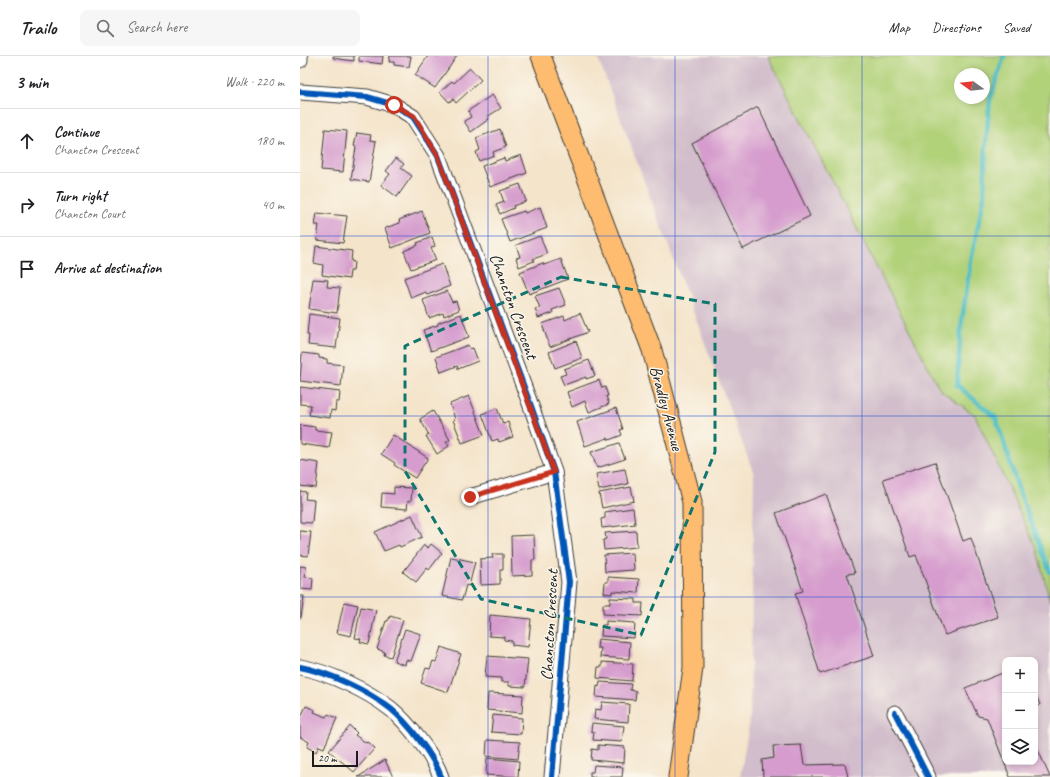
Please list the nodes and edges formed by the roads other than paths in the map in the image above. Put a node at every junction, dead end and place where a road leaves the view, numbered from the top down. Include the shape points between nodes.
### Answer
1 (300, 56) edge
2 (541, 56) edge
3 (300, 60) edge
4 (300, 92) edge
5 (554, 472) junction
6 (470, 497) dead end
7 (300, 667) edge
8 (894, 713) dead end
9 (441, 777) edge
10 (552, 777) edge
11 (678, 777) edge
12 (928, 777) edge

1 - 3 street
2 - 11 main road, Bradley Avenue via 652,350 692,502 693,668
4 - 5 street, Chancton Crescent via 368,98 394,105 414,116 438,156
5 - 6 street
5 - 10 street, Chancton Crescent via 569,582
7 - 9 street via 312,669 357,688 391,709 416,736
8 - 12 street

